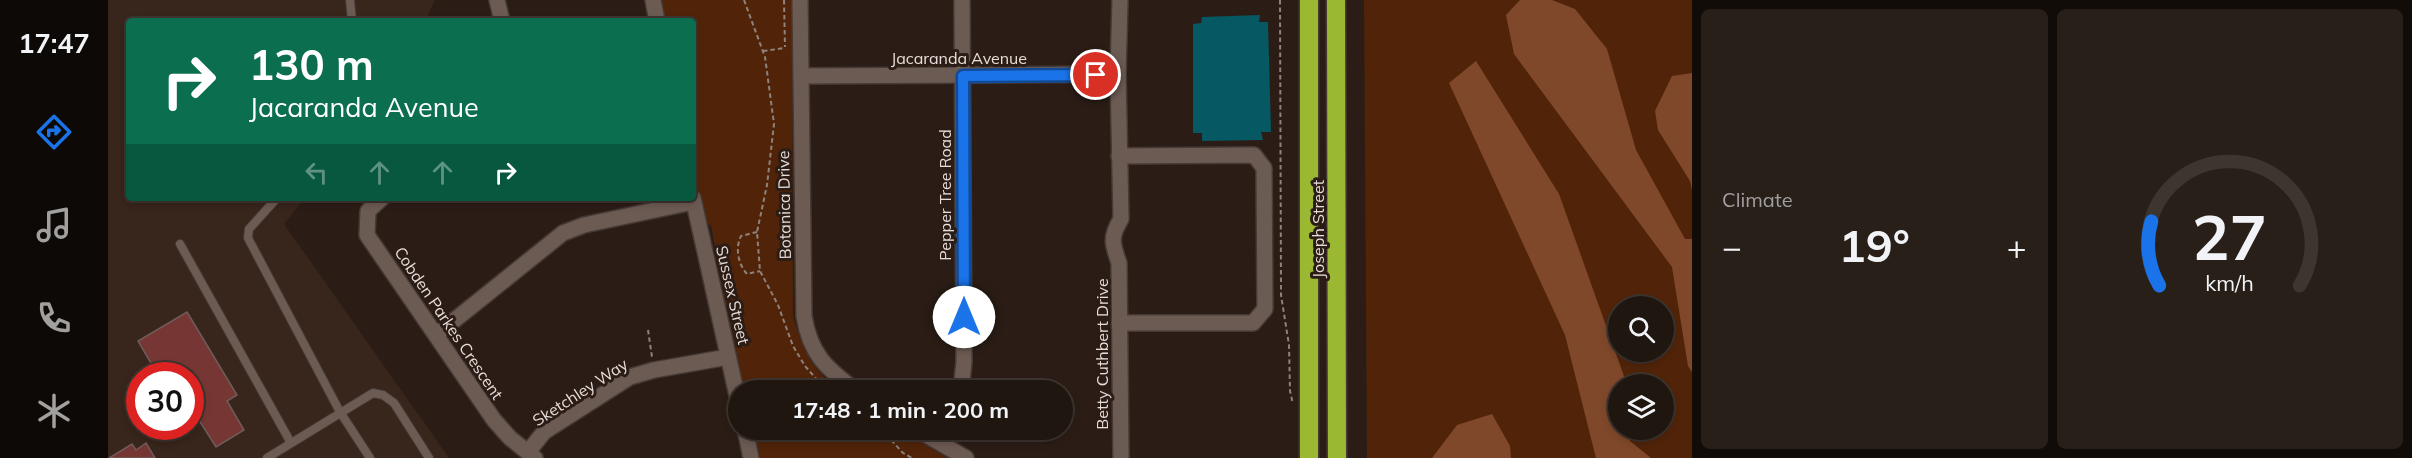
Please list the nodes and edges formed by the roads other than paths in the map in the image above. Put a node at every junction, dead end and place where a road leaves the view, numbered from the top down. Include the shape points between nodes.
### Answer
1 (350, 0) edge
2 (497, 0) edge
3 (653, 0) edge
4 (800, 0) edge
5 (962, 0) edge
6 (1120, 0) edge
7 (1309, 0) edge
8 (1336, 0) edge
9 (352, 18) edge
10 (501, 18) edge
11 (656, 18) edge
12 (1118, 74) junction
13 (801, 76) junction
14 (963, 76) junction
15 (1119, 156) junction
16 (274, 201) edge
17 (379, 201) edge
18 (689, 201) edge
19 (693, 201) edge
20 (180, 244) dead end
21 (1119, 323) junction
22 (436, 335) junction
23 (728, 357) junction
24 (733, 380) edge
25 (842, 380) edge
26 (963, 380) edge
27 (340, 412) junction
28 (747, 440) edge
29 (944, 440) edge
30 (291, 443) junction
31 (532, 455) edge
32 (267, 458) edge
33 (370, 458) edge
34 (429, 458) edge
35 (751, 458) edge
36 (966, 458) edge
37 (1120, 458) edge
38 (1309, 458) edge
39 (1337, 458) edge

1 - 9 lane
2 - 10 street
3 - 11 street
4 - 13 street, Botanica Drive via 792,48
5 - 14 street, Pepper Tree Road
6 - 12 street, Betty Cuthbert Drive
7 - 38 highway, Joseph Street
8 - 39 highway, Joseph Street
12 - 14 street, Jacaranda Avenue
12 - 15 street, Betty Cuthbert Drive
13 - 14 street, Jacaranda Avenue
13 - 25 street, Botanica Drive via 804,316 818,357
14 - 26 street, Pepper Tree Road
15 - 21 street, Betty Cuthbert Drive via 1120,219 1112,245 1119,263
15 - 21 street via 1254,155 1264,168 1265,309 1252,323
16 - 27 lane via 249,229 248,238
17 - 22 street, Cobden Parkes Crescent via 368,211 367,235
18 - 22 street via 563,233
19 - 23 street, Sussex Street
20 - 30 lane
21 - 37 street, Betty Cuthbert Drive
22 - 31 street, Cobden Parkes Crescent via 494,420
23 - 24 street, Sussex Street
23 - 31 street, Sketchley Way via 630,377 544,432
27 - 30 lane
27 - 33 lane
27 - 34 lane via 373,393 384,395 394,403
28 - 35 street
29 - 36 street
30 - 32 lane

